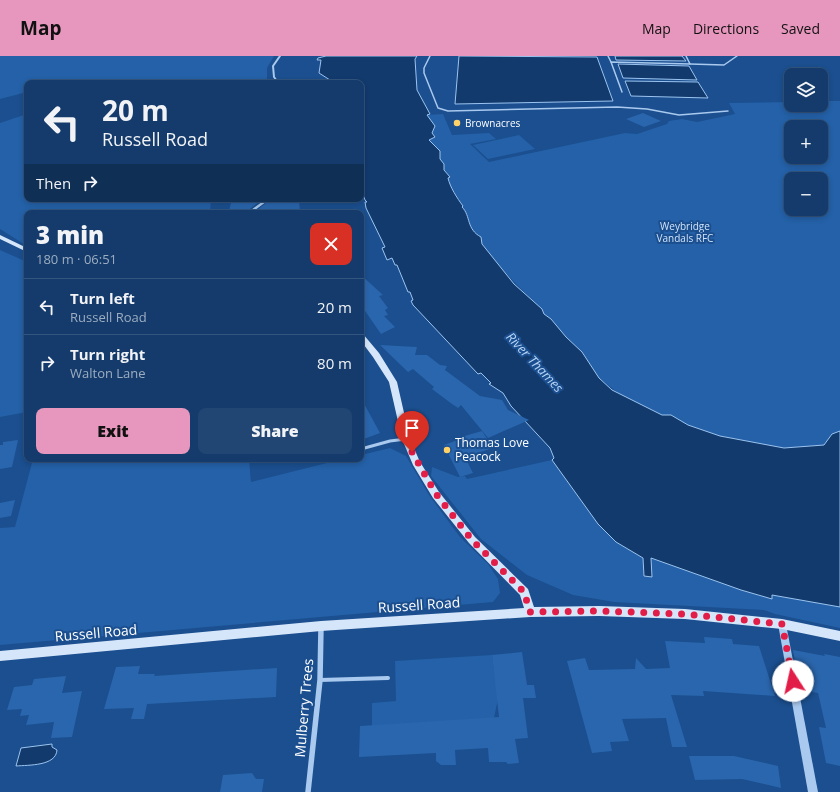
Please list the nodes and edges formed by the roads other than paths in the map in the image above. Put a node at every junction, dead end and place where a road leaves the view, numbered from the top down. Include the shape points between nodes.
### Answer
1 (280, 56) edge
2 (430, 56) edge
3 (608, 56) edge
4 (686, 56) edge
5 (737, 56) edge
6 (610, 62) junction
7 (690, 64) junction
8 (276, 80) edge
9 (622, 92) dead end
10 (728, 111) dead end
11 (264, 202) edge
12 (253, 210) edge
13 (0, 237) edge
14 (24, 249) edge
15 (364, 340) edge
16 (406, 439) junction
17 (364, 448) edge
18 (530, 612) junction
19 (782, 624) junction
20 (321, 626) junction
21 (840, 636) edge
22 (0, 656) edge
23 (388, 678) dead end
24 (320, 680) junction
25 (308, 792) edge
26 (813, 792) edge

1 - 8 street via 273,66
2 - 10 lane via 424,73 438,108 443,110 617,107 679,115
3 - 6 lane
4 - 7 lane
5 - 7 lane via 724,65
6 - 7 lane
6 - 9 lane
11 - 12 street
13 - 14 main road
15 - 16 main road via 393,382
16 - 17 lane
16 - 18 main road via 416,463 436,494 472,540 524,592
18 - 19 main road, Russell Road via 685,614
18 - 20 main road, Russell Road
19 - 21 main road, Russell Road
19 - 26 street
20 - 22 main road, Russell Road
20 - 24 street, Mulberry Trees
23 - 24 lane
24 - 25 street, Mulberry Trees

